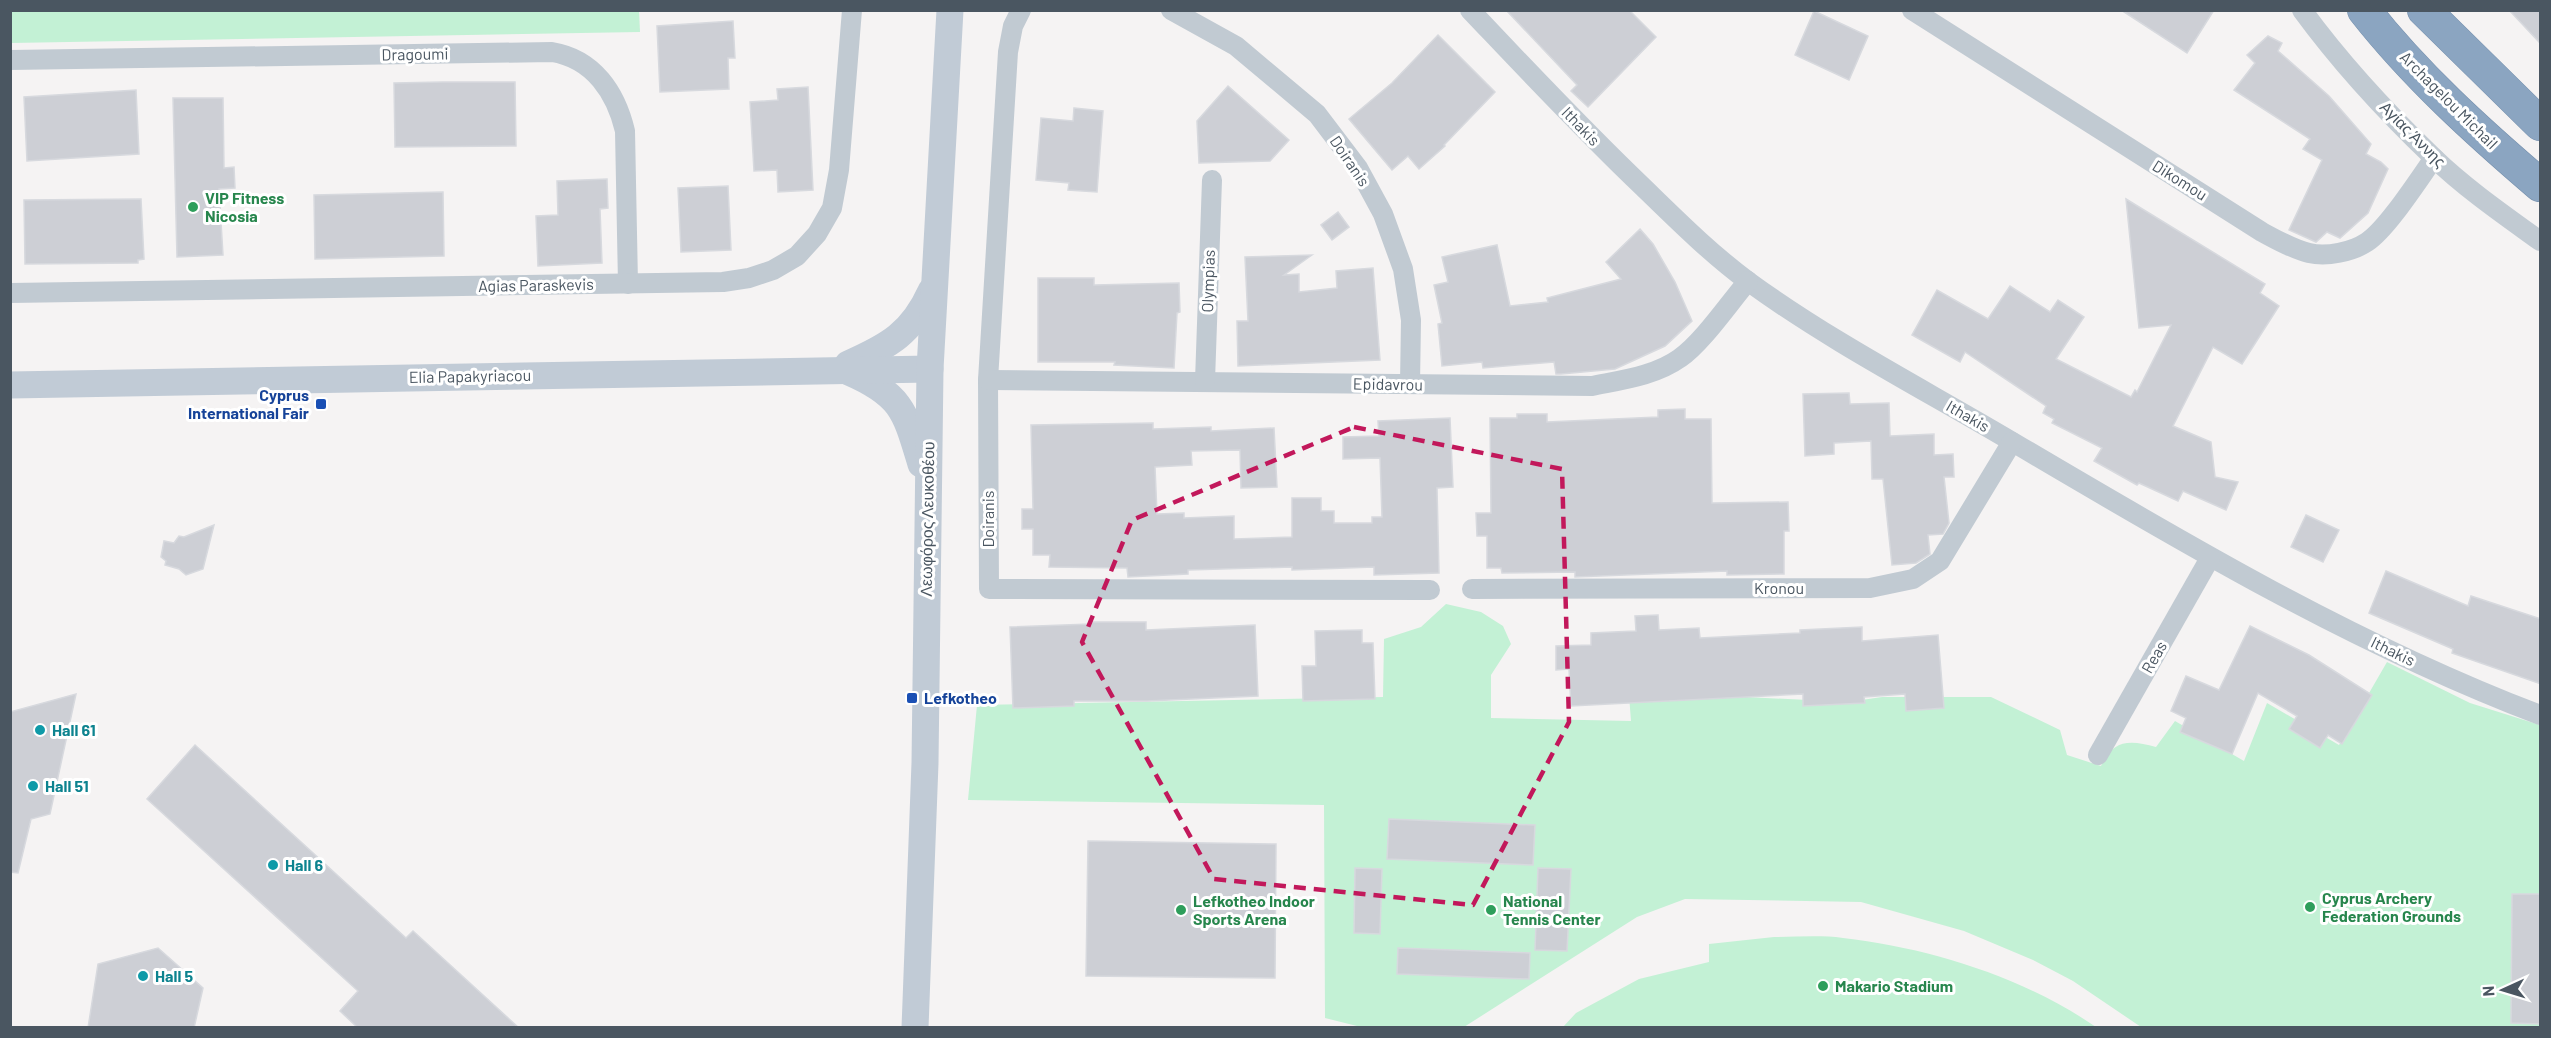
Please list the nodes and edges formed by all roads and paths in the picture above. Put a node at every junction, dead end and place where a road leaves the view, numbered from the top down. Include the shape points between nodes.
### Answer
1 (852, 10) edge
2 (950, 10) edge
3 (1021, 10) edge
4 (1171, 10) edge
5 (1470, 10) edge
6 (1912, 10) edge
7 (2302, 10) edge
8 (2364, 10) edge
9 (2424, 10) edge
10 (10, 60) edge
11 (2541, 124) edge
12 (2434, 158) junction
13 (1212, 180) dead end
14 (2541, 185) edge
15 (2541, 241) edge
16 (1748, 281) junction
17 (628, 284) junction
18 (934, 284) junction
19 (10, 293) edge
20 (839, 368) junction
21 (930, 369) junction
22 (988, 380) junction
23 (1205, 381) junction
24 (1410, 384) junction
25 (10, 385) edge
26 (2012, 442) junction
27 (927, 483) junction
28 (2210, 558) junction
29 (1472, 589) dead end
30 (1430, 590) dead end
31 (2541, 715) edge
32 (2098, 755) dead end
33 (915, 1028) edge

1 - 17 street, Agias Paraskevis via 839,170 832,208 817,234 797,256 749,278
2 - 18 main road, Λεωφόρος Λευκοθέου
3 - 22 street, Doiranis via 1013,26 1007,63
4 - 24 street, Doiranis via 1245,53 1317,114 1358,168 1383,214 1403,269 1411,320
5 - 16 street, Ithakis via 1604,149
6 - 12 street, Dikomou via 2262,232 2310,253 2349,250 2368,242
7 - 12 street, Αγίας Άννης via 2320,35
8 - 14 highway, Archagelou Michail via 2427,80
9 - 11 highway
10 - 17 street, Dragoumi via 552,52 574,58 608,86 626,131
12 - 15 street, Αγίας Άννης
13 - 23 street, Olympias
16 - 24 street, Epidavrou via 1680,358 1648,373 1592,386
16 - 26 street, Ithakis via 1825,332
17 - 19 street, Agias Paraskevis
18 - 20 main road via 921,311 900,336 886,347
18 - 21 main road, Λεωφόρος Λευκοθέου
20 - 21 main road, Elia Papakyriacou
20 - 25 main road, Elia Papakyriacou
20 - 27 main road via 877,386 897,403
21 - 27 main road, Λεωφόρος Λευκοθέου
22 - 23 street, Epidavrou
22 - 30 street, Doiranis via 989,589
23 - 24 street, Epidavrou
26 - 28 street, Ithakis
26 - 29 street, Kronou via 1940,561 1913,579 1870,588
27 - 33 main road, Λεωφόρος Λευκοθέου via 925,763
28 - 31 street, Ithakis via 2472,689
28 - 32 street, Reas

